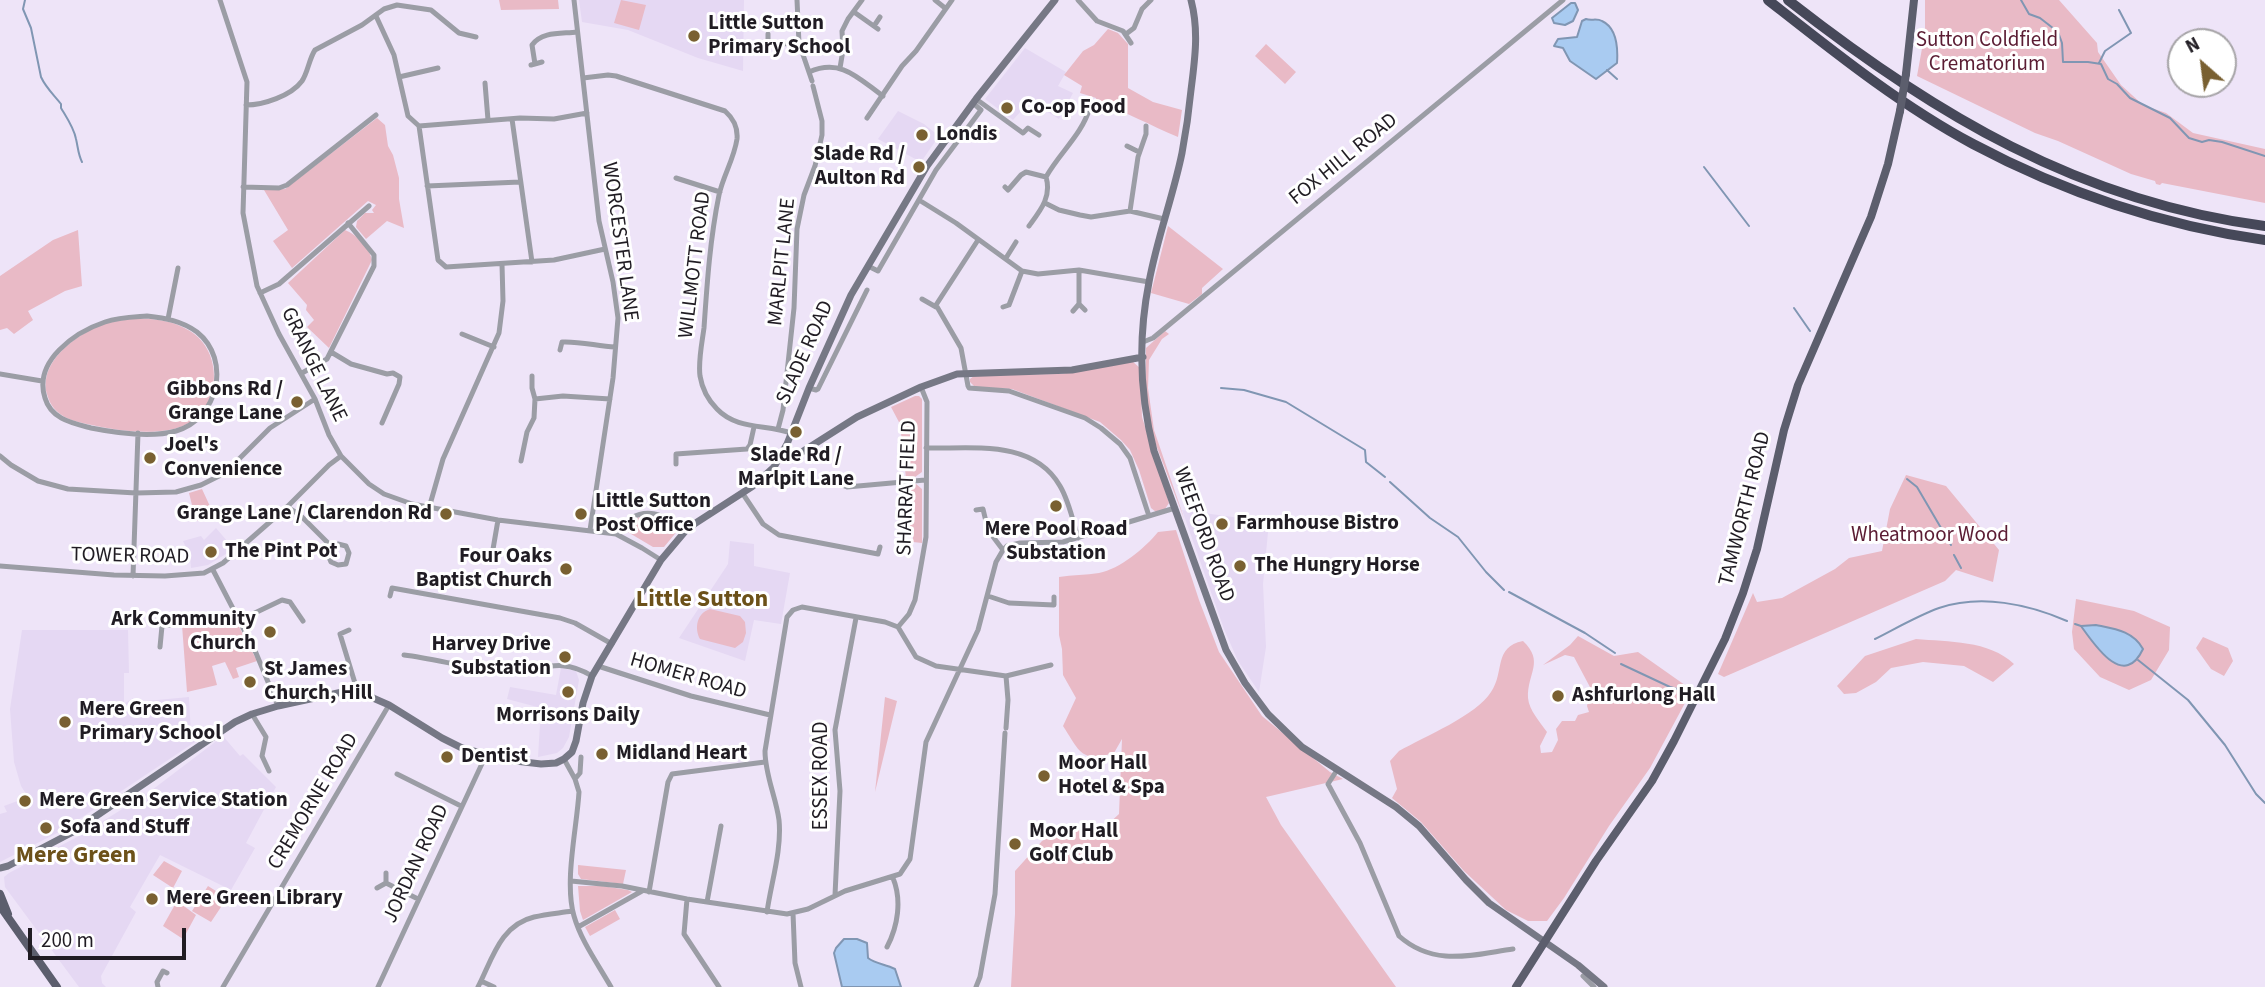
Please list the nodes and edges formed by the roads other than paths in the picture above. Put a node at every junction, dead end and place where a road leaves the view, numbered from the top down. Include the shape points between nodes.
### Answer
1 (219, 0) edge
2 (574, 0) edge
3 (797, 0) edge
4 (862, 0) edge
5 (935, 0) edge
6 (952, 0) edge
7 (1055, 0) edge
8 (1078, 0) edge
9 (1151, 0) edge
10 (1191, 0) edge
11 (1563, 0) edge
12 (1768, 0) edge
13 (1788, 0) edge
14 (1914, 0) edge
15 (945, 8) junction
16 (854, 12) junction
17 (376, 16) junction
18 (880, 17) dead end
19 (577, 32) junction
20 (768, 34) dead end
21 (1126, 34) junction
22 (476, 37) dead end
23 (799, 43) junction
24 (1131, 43) dead end
25 (536, 63) dead end
26 (438, 68) dead end
27 (840, 68) junction
28 (809, 72) junction
29 (399, 76) junction
30 (583, 78) junction
31 (485, 83) dead end
32 (883, 96) junction
33 (826, 97) dead end
34 (817, 99) junction
35 (1091, 100) dead end
36 (974, 101) junction
37 (246, 105) junction
38 (1090, 107) junction
39 (1099, 109) dead end
40 (873, 111) junction
41 (587, 113) junction
42 (376, 115) dead end
43 (881, 117) dead end
44 (867, 118) dead end
45 (512, 119) junction
46 (488, 120) junction
47 (419, 126) junction
48 (1146, 126) dead end
49 (1039, 135) dead end
50 (1127, 146) dead end
51 (1139, 152) junction
52 (928, 165) junction
53 (936, 170) junction
54 (1046, 177) junction
55 (676, 178) dead end
56 (520, 182) junction
57 (427, 186) junction
58 (243, 187) junction
59 (1006, 191) dead end
60 (720, 192) junction
61 (919, 200) junction
62 (1045, 203) junction
63 (369, 206) dead end
64 (1130, 211) junction
65 (1164, 219) junction
66 (348, 223) junction
67 (1029, 226) dead end
68 (2265, 226) edge
69 (891, 227) junction
70 (901, 232) junction
71 (978, 240) junction
72 (2265, 240) edge
73 (1016, 242) dead end
74 (605, 249) junction
75 (1006, 258) junction
76 (532, 262) junction
77 (502, 264) junction
78 (868, 266) junction
79 (178, 268) dead end
80 (1079, 270) junction
81 (1022, 271) junction
82 (1149, 282) junction
83 (867, 290) dead end
84 (260, 293) junction
85 (851, 295) junction
86 (922, 299) dead end
87 (862, 300) junction
88 (1079, 304) junction
89 (936, 307) junction
90 (1008, 308) dead end
91 (1085, 310) dead end
92 (1073, 311) dead end
93 (168, 319) junction
94 (463, 334) dead end
95 (1143, 342) junction
96 (494, 347) junction
97 (615, 347) junction
98 (560, 350) dead end
99 (331, 352) junction
100 (1143, 357) junction
101 (302, 373) junction
102 (965, 373) junction
103 (0, 374) edge
104 (532, 376) dead end
105 (42, 381) junction
106 (920, 387) junction
107 (809, 388) junction
108 (535, 398) junction
109 (315, 399) junction
110 (610, 399) junction
111 (382, 422) dead end
112 (754, 427) junction
113 (778, 429) junction
114 (138, 433) junction
115 (791, 433) junction
116 (926, 448) junction
117 (0, 456) edge
118 (341, 456) junction
119 (781, 456) junction
120 (521, 461) dead end
121 (677, 464) dead end
122 (925, 480) junction
123 (842, 485) dead end
124 (136, 493) junction
125 (743, 494) junction
126 (287, 507) junction
127 (993, 507) dead end
128 (429, 508) junction
129 (1175, 508) junction
130 (1149, 516) junction
131 (665, 519) junction
132 (498, 520) junction
133 (676, 525) dead end
134 (661, 526) dead end
135 (590, 530) junction
136 (616, 534) junction
137 (1078, 538) junction
138 (330, 545) junction
139 (1003, 550) junction
140 (492, 555) dead end
141 (661, 560) junction
142 (878, 562) dead end
143 (0, 566) edge
144 (213, 570) junction
145 (132, 576) junction
146 (393, 579) dead end
147 (392, 588) junction
148 (390, 596) dead end
149 (988, 596) junction
150 (1054, 597) dead end
151 (235, 614) junction
152 (856, 618) junction
153 (238, 621) junction
154 (303, 621) dead end
155 (898, 627) junction
156 (349, 630) dead end
157 (612, 644) junction
158 (160, 647) dead end
159 (414, 648) dead end
160 (404, 654) dead end
161 (412, 656) junction
162 (1051, 665) dead end
163 (598, 666) junction
164 (960, 670) junction
165 (592, 676) junction
166 (1006, 676) junction
167 (358, 693) junction
168 (390, 705) junction
169 (278, 706) junction
170 (252, 714) junction
171 (769, 715) junction
172 (485, 755) junction
173 (581, 757) dead end
174 (564, 759) junction
175 (765, 762) junction
176 (1337, 770) junction
177 (269, 771) dead end
178 (397, 774) dead end
179 (575, 779) junction
180 (461, 806) junction
181 (721, 825) dead end
182 (4, 867) edge
183 (386, 873) dead end
184 (0, 874) edge
185 (893, 878) junction
186 (571, 881) junction
187 (386, 883) junction
188 (377, 888) dead end
189 (646, 891) junction
190 (0, 894) edge
191 (835, 895) junction
192 (418, 899) junction
193 (687, 899) junction
194 (707, 902) junction
195 (0, 906) edge
196 (572, 911) junction
197 (767, 912) junction
198 (793, 913) junction
199 (9, 918) junction
200 (578, 927) junction
201 (1545, 941) junction
202 (887, 947) dead end
203 (1513, 950) dead end
204 (167, 973) dead end
205 (1583, 976) dead end
206 (480, 984) edge
207 (57, 987) edge
208 (158, 987) edge
209 (223, 987) edge
210 (378, 987) edge
211 (494, 987) edge
212 (611, 987) edge
213 (719, 987) edge
214 (801, 987) edge
215 (976, 987) edge
216 (1516, 987) edge
217 (1594, 987) edge
218 (1604, 987) edge

1 - 37 street, GRANGE LANE via 247,82
2 - 19 street, WORCESTER LANE
3 - 23 street, MARLPIT LANE
4 - 16 street
5 - 15 street
6 - 15 street
7 - 36 main road, SLADE ROAD
8 - 21 street via 1097,21
9 - 21 street
10 - 65 main road, WEEFORD ROAD via 1197,35 1190,104
11 - 95 street, FOX HILL ROAD
12 - 72 highway via 1928,117 1972,143 2030,171 2138,212
13 - 68 highway via 1918,94 2026,155 2132,197
14 - 201 main road, TAMWORTH ROAD, bridge via 1906,74 1888,164 1871,217 1794,397 1757,549 1725,639 1652,781
15 - 32 street
16 - 18 street via 876,27
16 - 27 street via 842,31
17 - 22 street via 391,6 423,7
17 - 29 street
17 - 37 street via 315,50 303,80 288,92
19 - 25 street via 537,39 533,44
19 - 30 street, WORCESTER LANE
20 - 23 street via 766,45
21 - 24 street
23 - 28 street, MARLPIT LANE
26 - 29 street
27 - 28 street
27 - 32 street
28 - 34 street, MARLPIT LANE
29 - 47 street via 408,116
30 - 41 street, WORCESTER LANE
30 - 60 street, WILLMOTT ROAD via 616,76 725,111 734,121 737,139
31 - 46 street via 482,93
32 - 40 street
33 - 34 street
34 - 113 street, MARLPIT LANE via 822,135 797,229 794,308
35 - 38 street
36 - 49 street via 1023,133 1028,128
36 - 52 main road, SLADE ROAD
36 - 53 street, SLADE ROAD via 981,110
37 - 58 street, GRANGE LANE
38 - 39 street
38 - 54 street via 1078,134
40 - 43 street
40 - 44 street
41 - 45 street
41 - 74 street, WORCESTER LANE
42 - 58 street via 287,185
45 - 46 street
45 - 56 street
46 - 47 street
47 - 57 street
48 - 51 street
50 - 51 street
51 - 64 street
52 - 53 street
52 - 69 main road, SLADE ROAD
53 - 61 street, SLADE ROAD
54 - 59 street via 1026,172
54 - 62 street
55 - 60 street
56 - 57 street
56 - 76 street
57 - 77 street via 441,265
58 - 84 street, GRANGE LANE via 247,237
60 - 112 street, WILLMOTT ROAD via 701,378 716,408 733,421
61 - 70 street, SLADE ROAD
61 - 71 street
62 - 64 street via 1091,217
62 - 67 street
63 - 66 street
64 - 65 street
65 - 82 main road, WEEFORD ROAD
66 - 84 street via 279,284
66 - 99 street via 374,255 374,266
69 - 70 street
69 - 78 main road, SLADE ROAD
70 - 78 street, SLADE ROAD via 878,271
71 - 75 street
71 - 89 street
73 - 75 street
74 - 76 street
74 - 97 street, WORCESTER LANE via 618,318
75 - 81 street
76 - 77 street
77 - 96 street via 502,318
78 - 85 main road, SLADE ROAD
79 - 93 street
80 - 81 street
80 - 82 street
80 - 88 street
81 - 90 street
82 - 95 main road, WEEFORD ROAD
83 - 87 street
84 - 101 street, GRANGE LANE
85 - 87 street
85 - 107 main road, SLADE ROAD
86 - 89 street
87 - 107 street via 818,389
88 - 91 street
88 - 92 street
89 - 102 street via 961,348
93 - 105 street via 122,317 85,331 63,346
93 - 114 street via 195,331 211,350 217,369 215,392 206,410 187,426 164,433
94 - 96 street
95 - 100 main road, WEEFORD ROAD
96 - 128 street via 443,459
97 - 98 street via 562,342
97 - 110 street, WORCESTER LANE
99 - 101 street via 318,366
99 - 111 street via 351,364 400,377
100 - 102 main road via 1057,372
100 - 129 main road, WEEFORD ROAD via 1147,424
101 - 109 street, GRANGE LANE
102 - 106 main road
102 - 130 street via 969,388 1009,391 1101,428 1130,458
103 - 105 street
104 - 108 street
105 - 114 street via 47,404 59,417 101,430
106 - 116 street, SHARRAT FIELD via 927,402
106 - 119 main road via 857,417 793,457
107 - 115 main road, SLADE ROAD
108 - 110 street
108 - 120 street
109 - 118 street, GRANGE LANE
109 - 124 street via 281,420 237,463 210,481 176,492
110 - 135 street, WORCESTER LANE
112 - 113 street, WILLMOTT ROAD
112 - 121 street via 747,449 676,454
113 - 115 street, WILLMOTT ROAD
114 - 124 street
115 - 119 main road, SLADE ROAD
116 - 122 street, SHARRAT FIELD
116 - 137 street via 1010,450 1031,458 1060,486
117 - 124 street via 52,485
118 - 126 street, TOWER ROAD
118 - 128 street, GRANGE LANE via 384,494
119 - 125 main road via 764,478
122 - 123 street
122 - 155 street, SHARRAT FIELD via 926,537 915,600
124 - 145 street
125 - 141 main road via 688,528
125 - 142 street via 763,524 779,535 879,551
126 - 138 street
126 - 144 street, TOWER ROAD
127 - 139 street via 980,510
128 - 132 street, GRANGE LANE
129 - 130 street
129 - 176 main road, WEEFORD ROAD via 1226,650 1245,683 1285,732
130 - 137 street
131 - 133 street
131 - 134 street
131 - 136 street via 652,513 635,516
132 - 135 street, GRANGE LANE
132 - 140 street via 498,548
135 - 136 street, GRANGE LANE
136 - 141 street, GRANGE LANE
137 - 139 street via 1020,543
138 - 138 street via 346,546 346,564 331,562
139 - 149 street
141 - 157 main road
143 - 145 street, TOWER ROAD
144 - 145 street, TOWER ROAD
144 - 151 street
146 - 147 street
147 - 148 street
147 - 157 street via 560,618
149 - 150 street via 1054,609
149 - 164 street
151 - 153 street
151 - 158 street via 162,626
152 - 155 street
152 - 171 street via 802,607 790,613
152 - 191 street, ESSEX ROAD via 835,730 840,791
153 - 154 street via 282,600 290,602
153 - 169 street
155 - 164 street via 920,660
156 - 167 street via 340,634
157 - 163 main road
159 - 161 street
160 - 161 street
161 - 165 street via 506,672 566,665
162 - 166 street
163 - 165 main road
163 - 171 street, HOMER ROAD
164 - 166 street
164 - 185 street via 926,742 910,859 904,871
165 - 174 main road via 575,746
166 - 215 street via 995,894
167 - 168 main road
167 - 169 main road via 335,692
168 - 172 main road via 442,738
168 - 209 street, CREMORNE ROAD
169 - 170 main road
170 - 177 street via 266,737 262,756
170 - 182 main road via 71,833
171 - 175 street
172 - 174 main road via 541,764
172 - 180 street, JORDAN ROAD
173 - 179 street
174 - 179 street
175 - 189 street via 672,774
175 - 197 street via 779,824
176 - 201 main road, WEEFORD ROAD via 1404,813 1489,903
176 - 203 street via 1328,784 1360,843 1399,936 1423,952 1444,956
178 - 180 street
179 - 186 street via 579,792
180 - 192 street, JORDAN ROAD
181 - 194 street
182 - 184 main road
183 - 187 street
185 - 191 street
185 - 202 street via 898,891 897,917
186 - 189 street
186 - 196 street
187 - 188 street
187 - 192 street
189 - 193 street
189 - 200 street
190 - 199 main road
191 - 198 street
192 - 210 street, JORDAN ROAD
193 - 194 street
193 - 213 street via 684,934
194 - 197 street
195 - 199 main road
196 - 200 street
196 - 206 street via 532,917 513,927 498,943
197 - 198 street
198 - 214 street
199 - 207 main road
200 - 212 street
201 - 216 main road, TAMWORTH ROAD
201 - 218 main road, WEEFORD ROAD
204 - 208 street via 163,971
205 - 217 street
206 - 211 street

